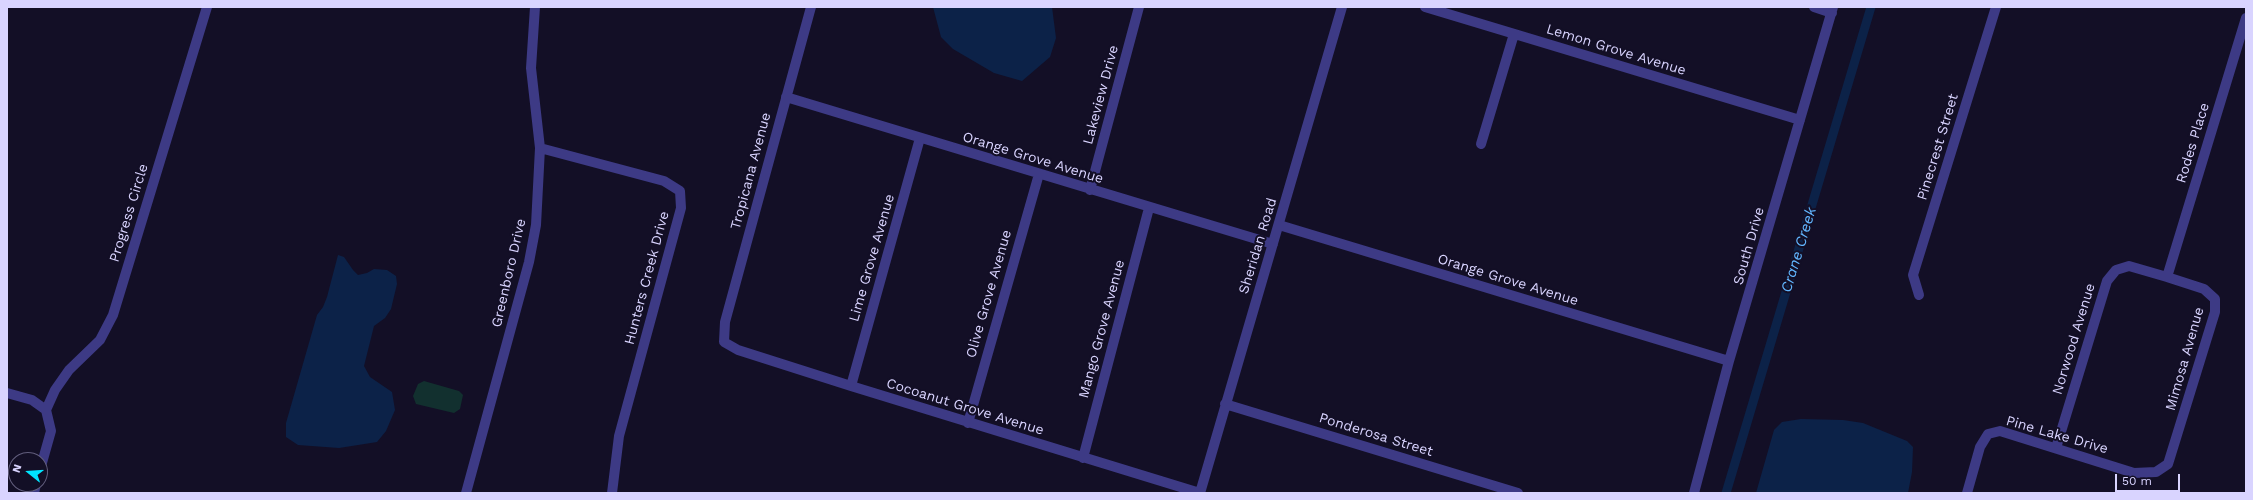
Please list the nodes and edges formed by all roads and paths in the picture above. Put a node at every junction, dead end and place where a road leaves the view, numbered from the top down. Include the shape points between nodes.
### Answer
1 (207, 7) edge
2 (535, 7) edge
3 (811, 7) edge
4 (1139, 7) edge
5 (1342, 7) edge
6 (1425, 7) edge
7 (1814, 7) edge
8 (1996, 7) edge
9 (1833, 10) edge
10 (2246, 18) edge
11 (1514, 34) junction
12 (786, 97) junction
13 (1800, 120) junction
14 (920, 138) junction
15 (1481, 144) dead end
16 (540, 148) junction
17 (1039, 174) junction
18 (1090, 190) junction
19 (1149, 208) junction
20 (1279, 226) junction
21 (1273, 244) junction
22 (2167, 277) junction
23 (1919, 295) dead end
24 (724, 342) joint
25 (1729, 361) junction
26 (850, 386) junction
27 (7, 393) edge
28 (1226, 404) junction
29 (46, 410) junction
30 (968, 423) junction
31 (2056, 448) junction
32 (45, 452) edge
33 (1083, 458) junction
34 (2156, 472) joint
35 (466, 493) edge
36 (612, 493) edge
37 (1200, 493) edge
38 (1518, 493) edge
39 (1694, 493) edge
40 (1967, 493) edge

1 - 29 street, Progress Circle via 112,315 100,340 70,370 55,390
2 - 16 street, Greenboro Drive via 531,68
3 - 12 street, Tropicana Avenue
4 - 18 street, Lakeview Drive
5 - 20 street, Sheridan Road
6 - 11 street, Lemon Grove Avenue
7 - 9 street
8 - 23 street, Pinecrest Street via 1913,275
9 - 13 street, South Drive
10 - 22 street, Rodes Place
11 - 13 street, Lemon Grove Avenue
11 - 15 street
12 - 14 street, Orange Grove Avenue
12 - 24 street, Tropicana Avenue via 725,322
13 - 25 street, South Drive
14 - 17 street, Orange Grove Avenue
14 - 26 street, Lime Grove Avenue
16 - 35 street, Greenboro Drive via 536,225 529,262
16 - 36 street, Hunters Creek Drive via 664,181 680,191 681,208 619,436
17 - 18 street, Orange Grove Avenue
17 - 30 street, Olive Grove Avenue
18 - 19 street, Orange Grove Avenue
19 - 21 street, Orange Grove Avenue
19 - 33 street, Mango Grove Avenue
20 - 21 street, Sheridan Road
20 - 25 street, Orange Grove Avenue
21 - 28 street, Sheridan Road
22 - 31 street, Norwood Avenue via 2129,266 2116,270 2107,280
22 - 34 street, Mimosa Avenue via 2204,289 2215,299 2215,312 2168,464
24 - 26 street, Cocoanut Grove Avenue via 738,350
25 - 39 street, South Drive
26 - 30 street, Cocoanut Grove Avenue
27 - 29 street via 32,400
28 - 37 street, Sheridan Road
28 - 38 street, Ponderosa Street
29 - 32 street via 51,431
30 - 33 street, Cocoanut Grove Avenue
31 - 34 street, Pine Lake Drive via 2134,473
31 - 40 street, Pine Lake Drive via 2000,431 1988,434 1980,447
33 - 37 street, Cocoanut Grove Avenue

